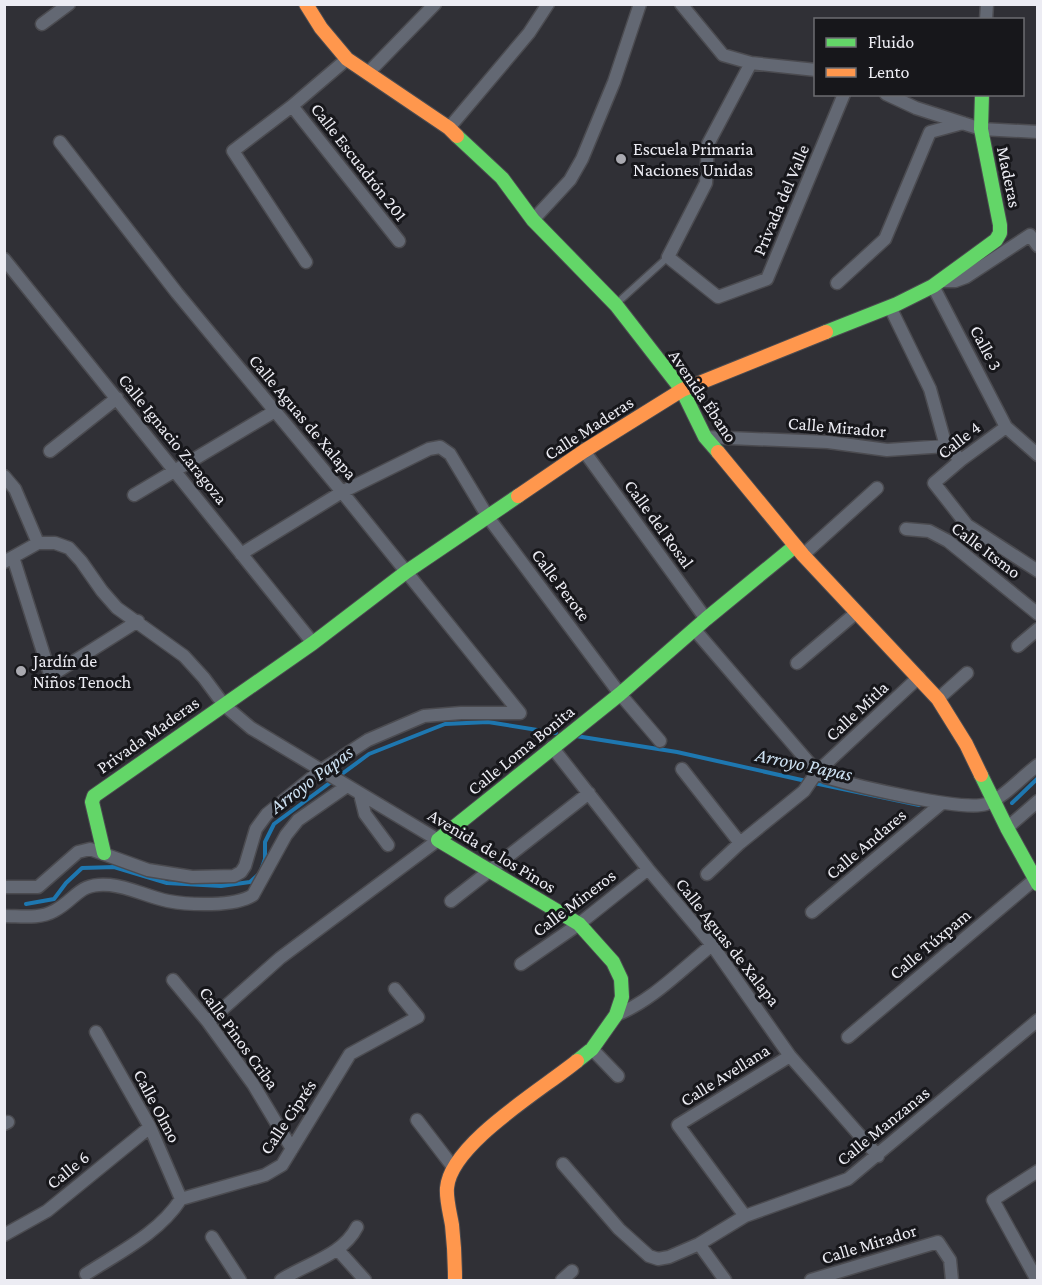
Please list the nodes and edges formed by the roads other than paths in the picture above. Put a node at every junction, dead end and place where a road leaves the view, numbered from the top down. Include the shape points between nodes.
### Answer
1 (69, 4) edge
2 (306, 4) edge
3 (435, 4) edge
4 (548, 4) edge
5 (640, 4) edge
6 (681, 4) edge
7 (42, 24) dead end
8 (347, 59) junction
9 (751, 63) junction
10 (814, 70) edge
11 (368, 73) junction
12 (843, 96) edge
13 (890, 96) edge
14 (982, 96) edge
15 (292, 106) junction
16 (963, 123) junction
17 (449, 128) junction
18 (981, 129) junction
19 (1038, 132) edge
20 (60, 142) dead end
21 (533, 220) junction
22 (1000, 233) joint
23 (399, 241) dead end
24 (1038, 246) edge
25 (668, 257) junction
26 (4, 259) edge
27 (306, 262) dead end
28 (837, 283) dead end
29 (937, 283) junction
30 (615, 304) junction
31 (890, 307) junction
32 (682, 390) junction
33 (117, 398) junction
34 (275, 411) junction
35 (1006, 427) junction
36 (705, 437) junction
37 (946, 446) junction
38 (50, 451) dead end
39 (584, 451) junction
40 (1038, 455) edge
41 (961, 460) junction
42 (177, 471) junction
43 (4, 476) edge
44 (877, 488) dead end
45 (342, 492) junction
46 (134, 495) dead end
47 (488, 517) junction
48 (906, 529) dead end
49 (39, 543) junction
50 (799, 550) junction
51 (241, 554) junction
52 (9, 560) edge
53 (1038, 571) edge
54 (406, 572) junction
55 (857, 612) junction
56 (1038, 614) edge
57 (706, 619) junction
58 (138, 621) junction
59 (694, 629) junction
60 (1038, 629) edge
61 (313, 643) junction
62 (1018, 646) dead end
63 (797, 663) dead end
64 (967, 673) dead end
65 (919, 677) junction
66 (620, 694) junction
67 (938, 699) junction
68 (224, 705) junction
69 (660, 741) dead end
70 (552, 747) junction
71 (1038, 765) edge
72 (682, 769) dead end
73 (324, 772) junction
74 (813, 779) junction
75 (343, 784) junction
76 (589, 793) junction
77 (360, 794) junction
78 (994, 801) junction
79 (1038, 801) edge
80 (942, 803) junction
81 (1007, 828) junction
82 (438, 840) junction
83 (740, 843) junction
84 (388, 845) dead end
85 (104, 853) junction
86 (648, 869) junction
87 (490, 870) junction
88 (707, 874) dead end
89 (1036, 881) edge
90 (4, 887) edge
91 (451, 901) dead end
92 (812, 912) dead end
93 (4, 916) edge
94 (579, 924) junction
95 (712, 945) junction
96 (521, 964) dead end
97 (173, 980) dead end
98 (395, 989) dead end
99 (615, 1015) junction
100 (1038, 1020) edge
101 (208, 1022) junction
102 (96, 1032) dead end
103 (848, 1037) dead end
104 (592, 1048) junction
105 (790, 1056) junction
106 (618, 1076) dead end
107 (417, 1120) dead end
108 (150, 1127) junction
109 (292, 1149) junction
110 (878, 1156) junction
111 (563, 1164) dead end
112 (453, 1167) junction
113 (1038, 1171) edge
114 (182, 1198) junction
115 (745, 1216) junction
116 (357, 1227) dead end
117 (4, 1235) edge
118 (212, 1237) dead end
119 (699, 1244) junction
120 (338, 1250) junction
121 (572, 1271) dead end
122 (86, 1274) dead end
123 (240, 1281) edge
124 (281, 1281) edge
125 (365, 1281) edge
126 (455, 1281) edge
127 (562, 1281) edge
128 (725, 1281) edge
129 (811, 1281) edge
130 (952, 1281) edge
131 (1037, 1281) edge

1 - 7 street
2 - 8 street, Avenida Ébano
3 - 11 street
4 - 17 street via 530,33
5 - 21 street via 582,159 570,180
6 - 9 street via 723,55
8 - 11 street, Avenida Ébano
8 - 15 street
9 - 10 street
9 - 25 street via 708,144 706,183
11 - 17 street, Avenida Ébano
12 - 25 street, Privada del Valle via 767,279 718,297
13 - 16 street
14 - 18 street, Maderas
15 - 23 street, Calle Escuadrón 201
15 - 27 street via 233,151
16 - 18 street
16 - 28 street via 930,132 885,239
17 - 21 street, Avenida Ébano via 502,178
18 - 19 street
18 - 22 street, Maderas
20 - 34 street, Calle Aguas de Xalapa
21 - 30 street, Avenida Ébano
22 - 29 street, Calle Maderas
24 - 29 street via 1030,235 966,277
25 - 30 lane
26 - 33 street, Calle Ignacio Zaragoza
29 - 31 street, Calle Maderas
29 - 35 street, Calle 3
30 - 32 street, Avenida Ébano
31 - 32 street, Calle Maderas
31 - 37 street via 930,388
32 - 36 street, Avenida Ébano
32 - 39 street, Calle Maderas
33 - 38 street
33 - 42 street, Calle Ignacio Zaragoza
34 - 42 street
34 - 45 street, Calle Aguas de Xalapa
35 - 40 street
35 - 41 street, Calle 4
36 - 37 street, Calle Mirador via 828,442 887,450
36 - 50 street, Avenida Ébano
37 - 41 street
39 - 47 street, Calle Maderas
39 - 57 street, Calle del Rosal
41 - 53 street, Calle 4 via 934,483 967,525
42 - 46 street
42 - 51 street, Calle Ignacio Zaragoza
43 - 49 street via 15,489
44 - 50 street
45 - 47 street, Calle Perote via 440,447 450,454
45 - 51 street
45 - 54 street, Calle Aguas de Xalapa
47 - 54 street, Calle Maderas
47 - 66 street, Calle Perote
48 - 56 street, Calle Itsmo via 929,531 948,541
49 - 52 street
49 - 58 street, Avenida de los Pinos via 69,548 117,608
50 - 55 street, Avenida Ébano
50 - 57 street, Calle Loma Bonita
51 - 61 street, Calle Ignacio Zaragoza
52 - 58 street via 52,675
54 - 61 street, Calle Maderas
54 - 73 street, Calle Aguas de Xalapa via 520,713 424,716 368,740
55 - 63 street
55 - 65 street, Avenida Ébano
57 - 59 street, Calle Loma Bonita
58 - 68 street, Avenida de los Pinos via 184,656
59 - 66 street, Calle Loma Bonita
59 - 74 street
60 - 62 street
61 - 68 street, Calle Maderas
64 - 67 street
65 - 67 street, Avenida Ébano
65 - 74 street, Calle Mitla
66 - 69 street, Calle Perote
66 - 70 street, Calle Loma Bonita
67 - 78 street, Avenida Ébano
68 - 73 street, Avenida de los Pinos via 251,728
68 - 85 street, Privada Maderas via 93,796
70 - 76 street, Calle Aguas de Xalapa
70 - 82 street, Calle Loma Bonita
71 - 78 street
72 - 83 street
73 - 75 street, Avenida de los Pinos
73 - 85 street via 267,814 256,829 245,866 234,876 192,877 148,870
74 - 80 street via 835,780
74 - 83 street, Calle Mitla
75 - 77 street, Avenida de los Pinos
75 - 93 street via 298,820 253,895 244,901 168,901 112,885 94,885 79,891 54,911 37,917
76 - 86 street, Calle Aguas de Xalapa
76 - 87 street
77 - 82 street, Avenida de los Pinos
77 - 84 street via 365,814
78 - 80 street via 974,807
78 - 81 street, Avenida Ébano
79 - 81 street
80 - 92 street, Calle Andares
81 - 89 street, Avenida Ébano
82 - 87 street, Avenida de los Pinos
82 - 101 street, Calle Loma Bonita via 280,958
83 - 88 street, Calle Mitla
85 - 90 street via 90,849 78,852 38,887
86 - 94 street, Calle Mineros
86 - 95 street, Calle Aguas de Xalapa
87 - 91 street
87 - 94 street, Avenida de los Pinos
89 - 103 street, Calle Túxpam
94 - 96 street, Calle Mineros
94 - 99 street, Avenida de los Pinos via 613,963 621,979 622,997
95 - 99 street via 642,1002
95 - 105 street, Calle Aguas de Xalapa
97 - 101 street, Calle Pinos Criba
98 - 109 street, Calle Ciprés via 418,1017 350,1054
99 - 104 street, Avenida de los Pinos
100 - 110 street, Calle Manzanas
101 - 109 street, Calle Pinos Criba via 253,1084
102 - 108 street, Calle Olmo
104 - 106 street
104 - 112 street, Avenida de los Pinos via 484,1132
105 - 110 street, Calle Aguas de Xalapa
105 - 115 street, Calle Avellana via 678,1125
107 - 112 street
108 - 114 street, Calle Olmo
108 - 117 street, Calle 6 via 47,1211
109 - 114 street, Calle Ciprés via 282,1165 265,1175
110 - 115 street, Calle Manzanas via 848,1179
111 - 119 street, Calle Manzanas via 619,1229 649,1256 658,1259
112 - 126 street, Avenida de los Pinos via 447,1188
113 - 131 street via 993,1200
114 - 122 street via 154,1229
115 - 119 street, Calle Manzanas
116 - 120 street
118 - 123 street
119 - 128 street
120 - 124 street
120 - 125 street
121 - 127 street
129 - 130 street, Calle Mirador via 938,1242 950,1260

